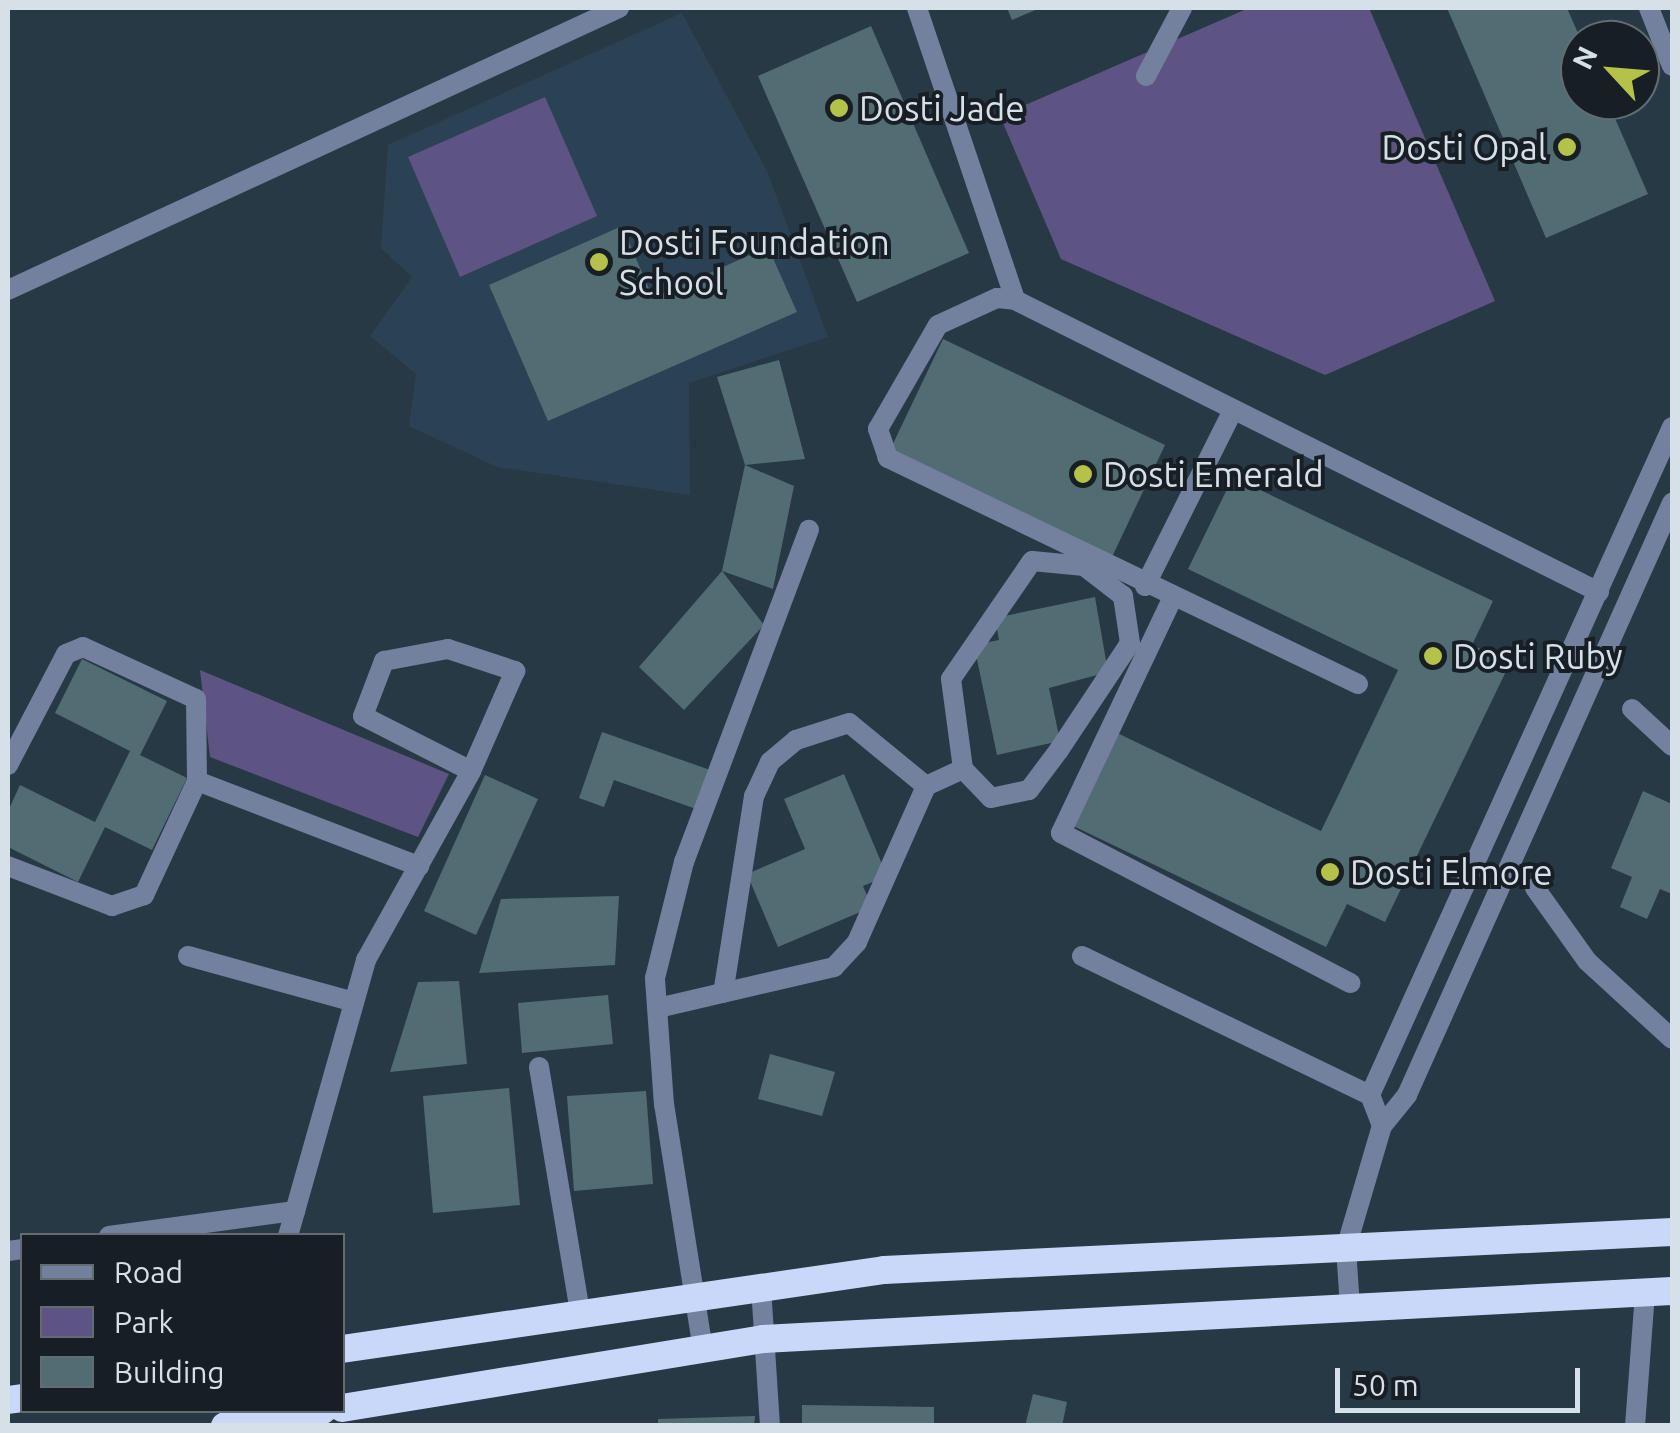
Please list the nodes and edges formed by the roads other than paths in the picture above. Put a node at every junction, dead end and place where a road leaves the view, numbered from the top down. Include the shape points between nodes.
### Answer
1 (619, 8) edge
2 (917, 8) edge
3 (1182, 8) edge
4 (1648, 8) edge
5 (1672, 66) edge
6 (1146, 76) dead end
7 (8, 290) edge
8 (1016, 300) junction
9 (1233, 410) junction
10 (1672, 427) edge
11 (1672, 504) edge
12 (809, 530) dead end
13 (1146, 586) junction
14 (1599, 592) junction
15 (1172, 599) junction
16 (1358, 684) dead end
17 (1632, 709) dead end
18 (1672, 746) edge
19 (8, 765) edge
20 (963, 770) junction
21 (471, 771) junction
22 (198, 781) junction
23 (926, 786) junction
24 (8, 866) edge
25 (419, 866) junction
26 (1536, 888) dead end
27 (188, 956) dead end
28 (1082, 956) dead end
29 (1350, 983) dead end
30 (723, 993) junction
31 (354, 1002) junction
32 (658, 1008) junction
33 (1672, 1039) edge
34 (540, 1067) dead end
35 (1370, 1095) junction
36 (1382, 1126) junction
37 (295, 1210) junction
38 (1672, 1232) edge
39 (130, 1233) edge
40 (289, 1233) edge
41 (1346, 1248) junction
42 (761, 1286) junction
43 (1658, 1292) edge
44 (696, 1296) junction
45 (1350, 1307) junction
46 (580, 1312) junction
47 (763, 1339) junction
48 (345, 1348) edge
49 (702, 1350) junction
50 (345, 1408) edge
51 (305, 1413) edge
52 (225, 1426) edge
53 (770, 1426) edge
54 (1635, 1426) edge

1 - 7 street
2 - 8 street
3 - 6 street
4 - 5 street
8 - 9 street
8 - 13 street via 997,298 938,325 887,408 879,446
9 - 13 street
9 - 14 street
10 - 14 street
11 - 36 street via 1407,1095
12 - 32 street via 684,862 656,978
13 - 15 street
14 - 35 street
15 - 16 street
15 - 29 street via 1061,832
17 - 18 street
19 - 22 street via 66,654 83,646 196,699
20 - 20 street via 991,798 1029,790 1130,643 1123,596 1084,566 1032,561 951,679
20 - 23 street
21 - 21 street via 363,716 384,661 448,649 515,671
21 - 25 street
22 - 24 street via 144,895 112,906
22 - 25 street
23 - 30 street via 886,892 834,967
23 - 30 street via 849,723 826,724 770,762 754,796
25 - 31 street via 366,960
26 - 33 street via 1587,960
27 - 31 street
28 - 35 street
30 - 32 street
31 - 37 street
32 - 44 street
34 - 46 street
35 - 36 street
36 - 41 street
37 - 39 street
37 - 40 street
38 - 41 highway
41 - 42 highway via 884,1270
41 - 45 street
42 - 44 highway
42 - 47 street
43 - 45 highway
43 - 54 street
44 - 46 highway
44 - 49 street
45 - 47 highway
46 - 48 highway
47 - 49 highway
47 - 53 street
49 - 50 highway
51 - 52 highway

